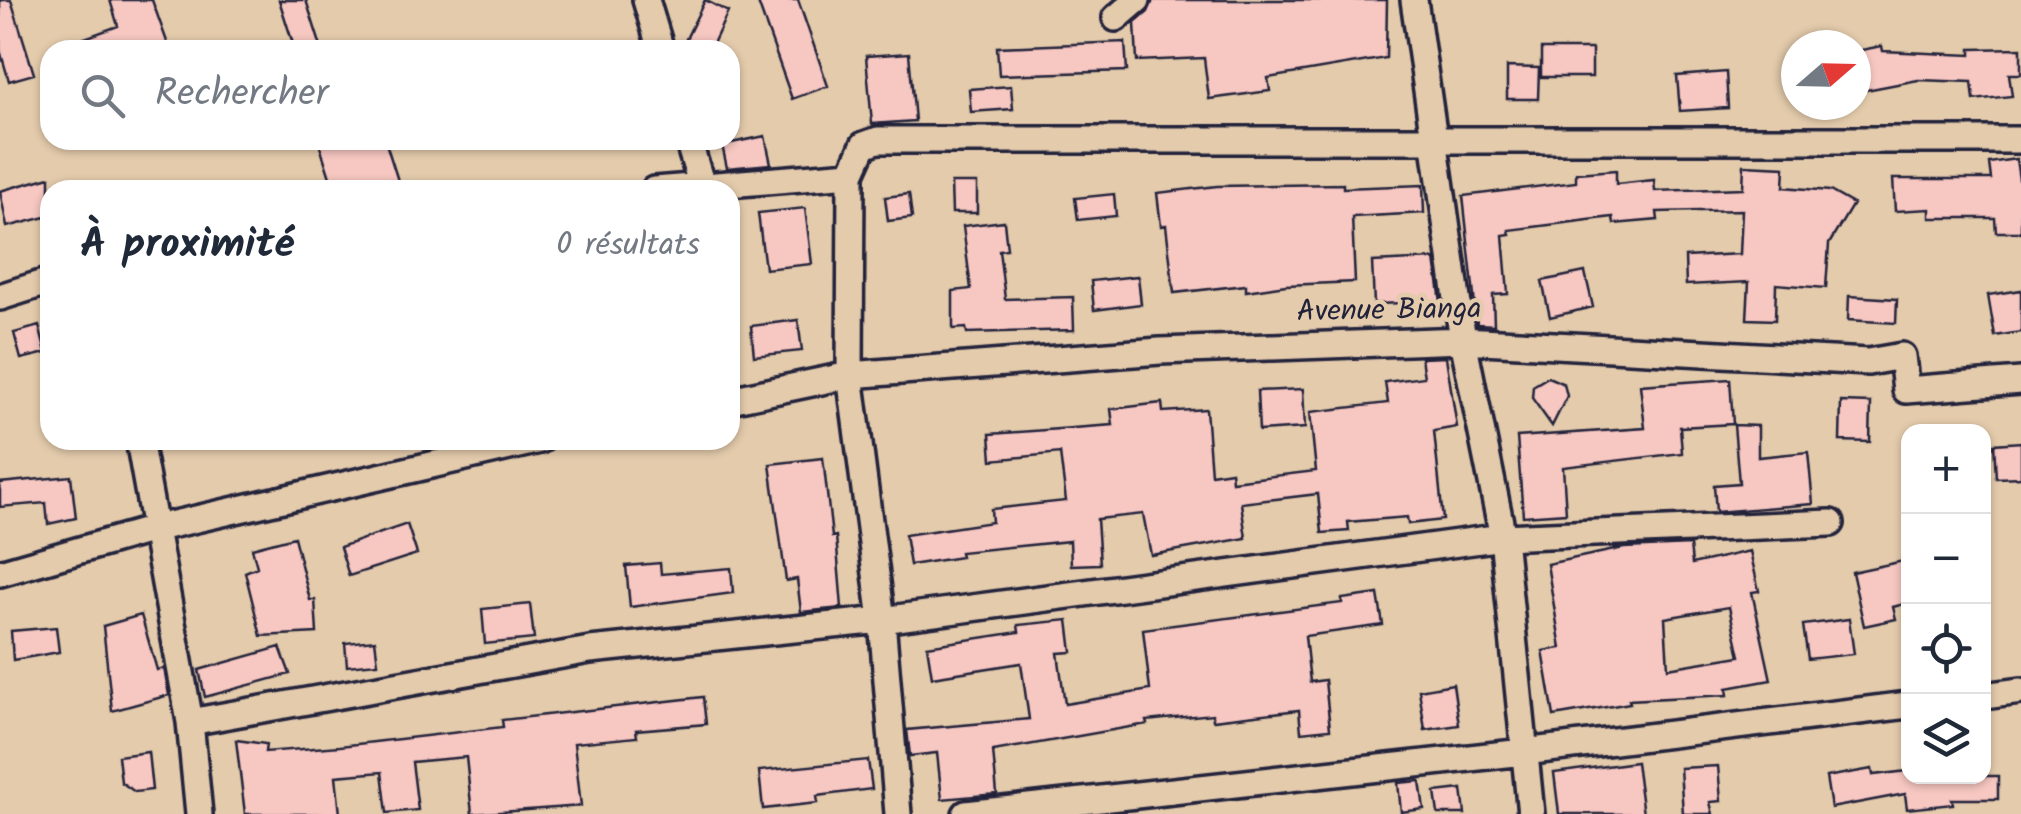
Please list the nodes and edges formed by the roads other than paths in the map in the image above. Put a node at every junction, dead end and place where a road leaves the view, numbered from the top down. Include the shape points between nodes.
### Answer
1 (646, 0) edge
2 (1137, 0) edge
3 (1414, 0) edge
4 (1116, 18) dead end
5 (658, 40) edge
6 (2021, 140) edge
7 (1435, 141) junction
8 (691, 150) edge
9 (851, 174) junction
10 (700, 180) edge
11 (740, 183) edge
12 (40, 284) edge
13 (0, 297) edge
14 (1462, 340) junction
15 (850, 375) junction
16 (2021, 381) edge
17 (740, 398) edge
18 (141, 450) edge
19 (496, 450) edge
20 (1831, 522) dead end
21 (157, 528) junction
22 (1503, 537) junction
23 (0, 574) edge
24 (882, 620) junction
25 (2021, 692) edge
26 (1991, 695) edge
27 (1901, 706) edge
28 (190, 722) junction
29 (1524, 752) junction
30 (199, 814) edge
31 (898, 814) edge
32 (966, 814) edge
33 (1531, 814) edge

1 - 5 street
2 - 4 street
3 - 7 street
6 - 7 street
7 - 9 street via 878,140 864,146
7 - 14 street
8 - 10 street
9 - 11 street
9 - 15 street
12 - 13 street
14 - 15 street, Avenue Bianga via 1160,350
14 - 16 street, Avenue Bianga via 1868,362 1902,356 1906,390
14 - 22 street
15 - 17 street, Avenue Bianga
15 - 24 street
18 - 21 street
19 - 21 street
20 - 22 street
21 - 23 street
21 - 28 street
22 - 24 street
22 - 29 street
24 - 28 street via 590,650
24 - 31 street
25 - 26 street
27 - 29 street
28 - 30 street
29 - 32 street
29 - 33 street

